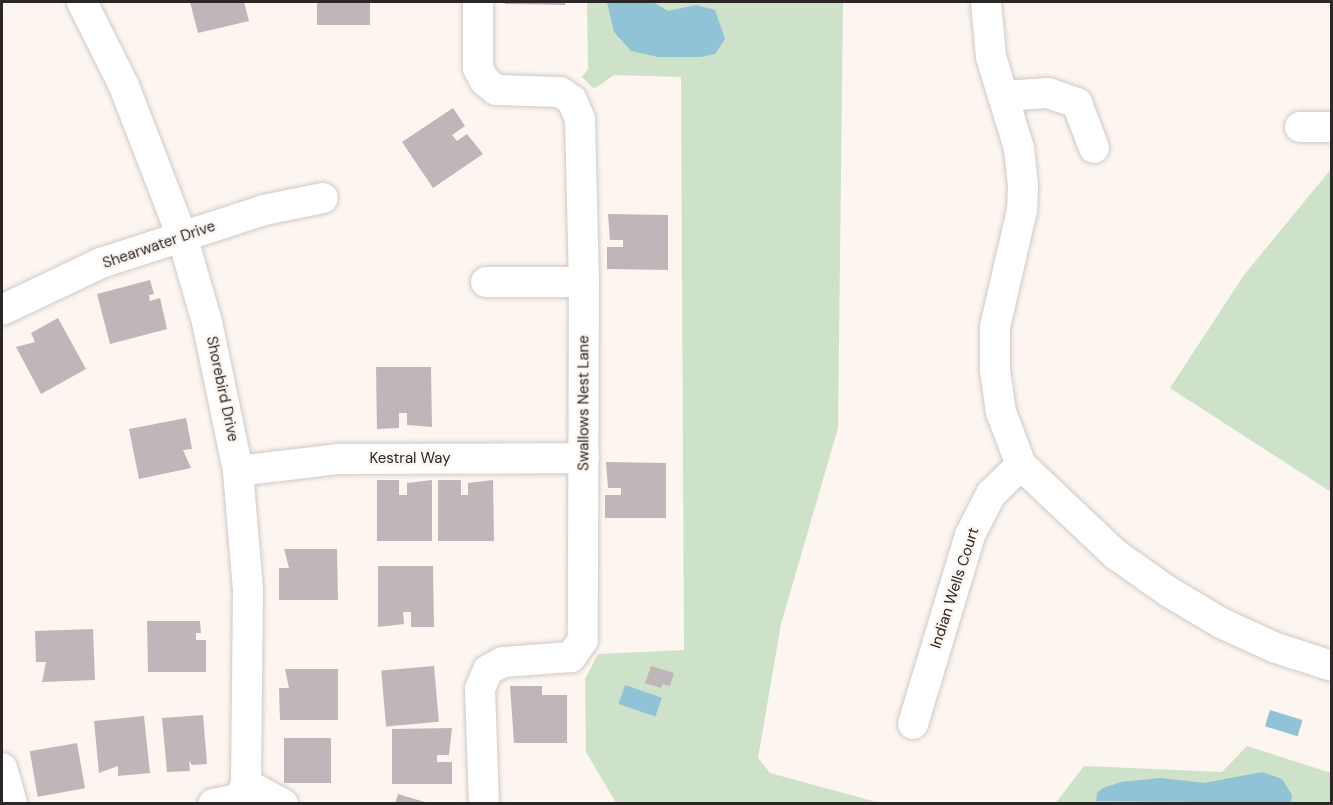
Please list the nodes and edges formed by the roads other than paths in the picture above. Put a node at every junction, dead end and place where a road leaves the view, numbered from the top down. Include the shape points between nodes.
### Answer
1 (82, 2) edge
2 (478, 2) edge
3 (986, 2) edge
4 (1002, 96) junction
5 (1300, 127) dead end
6 (1332, 127) edge
7 (1094, 148) dead end
8 (323, 198) dead end
9 (182, 236) junction
10 (486, 282) dead end
11 (584, 282) junction
12 (2, 310) edge
13 (584, 458) junction
14 (1020, 465) junction
15 (238, 471) junction
16 (1332, 666) edge
17 (913, 724) dead end
18 (2, 768) edge
19 (233, 795) edge
20 (12, 804) edge
21 (283, 804) edge
22 (484, 804) edge

1 - 9 street, Shorebird Drive via 124,86
2 - 11 street, Swallows Nest Lane via 478,68 485,81 496,90 560,92 572,100 580,119
3 - 4 street via 991,57
4 - 7 street via 1048,93 1077,103
4 - 14 street via 1018,148 1023,185 1022,210 995,327 995,369 1001,411
5 - 6 street
8 - 9 street, Shearwater Drive via 264,210
9 - 12 street, Shearwater Drive via 102,263
9 - 15 street, Shorebird Drive via 212,342
10 - 11 street
11 - 13 street, Swallows Nest Lane
13 - 15 street, Kestral Way via 339,459
13 - 22 street, Swallows Nest Lane via 583,640 571,657 503,662 488,670 480,689
14 - 16 street via 1115,554 1169,592 1257,640
14 - 17 street, Indian Wells Court via 991,494 970,535
15 - 19 street, Shorebird Drive via 248,591
18 - 20 street
19 - 21 street

